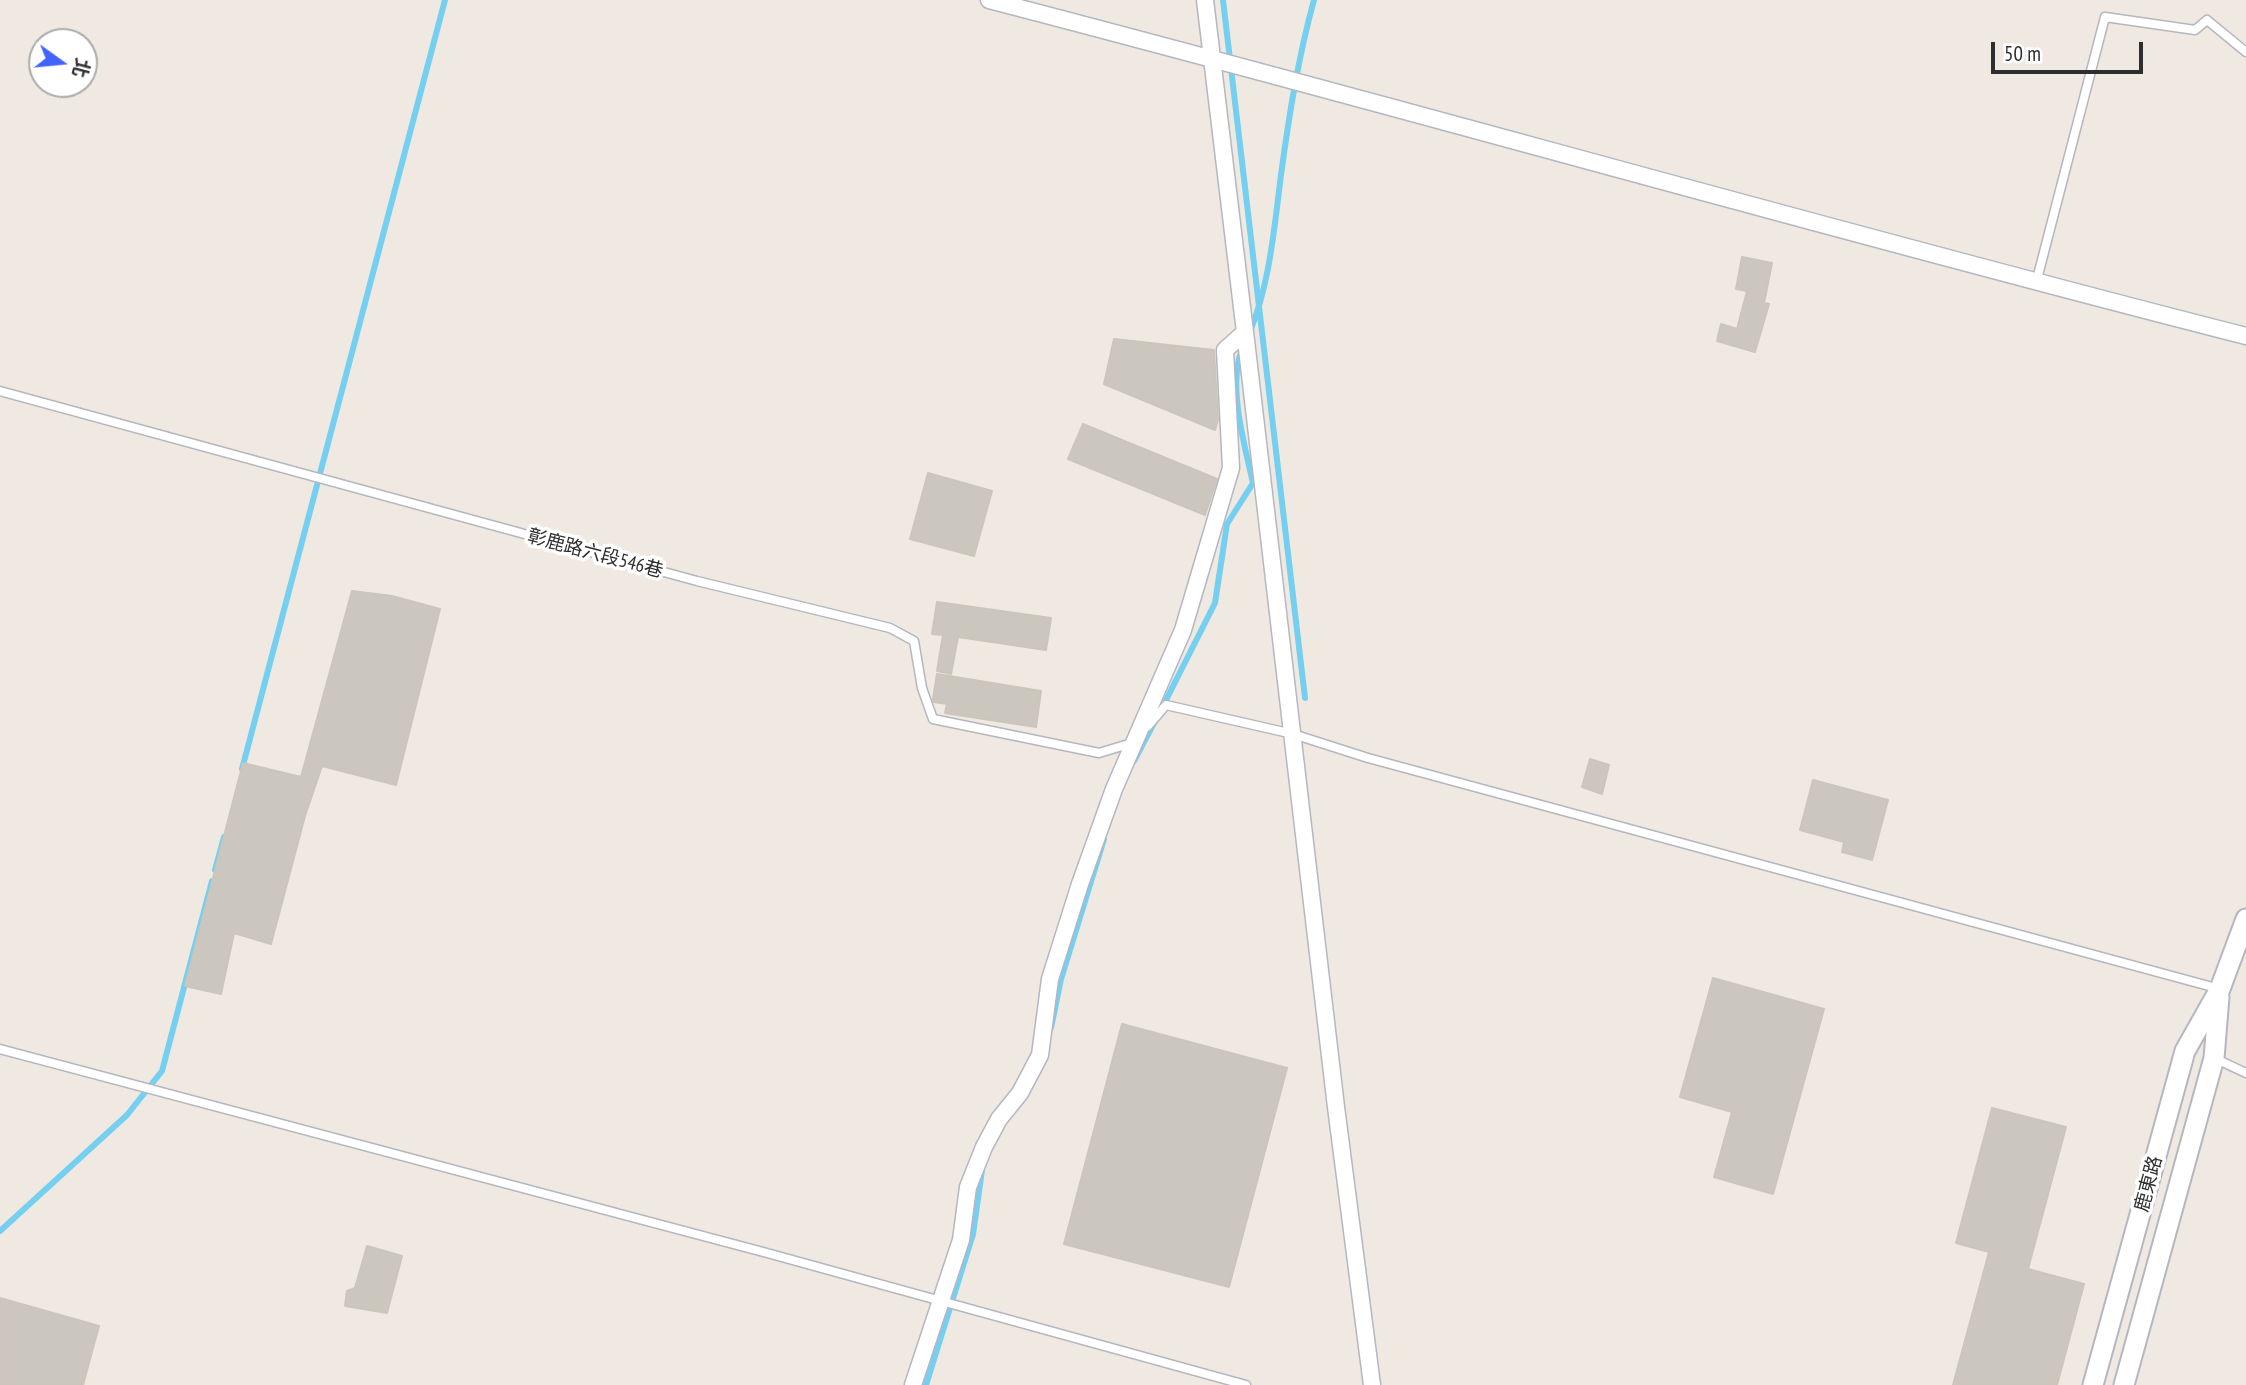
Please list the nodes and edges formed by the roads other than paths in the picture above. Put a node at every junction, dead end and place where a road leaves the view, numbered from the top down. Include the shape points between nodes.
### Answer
1 (989, 0) edge
2 (1205, 0) edge
3 (2246, 52) edge
4 (1212, 58) junction
5 (2036, 283) junction
6 (1245, 332) junction
7 (2246, 336) edge
8 (0, 391) edge
9 (1293, 734) junction
10 (1133, 743) junction
11 (2246, 919) edge
12 (2220, 989) junction
13 (0, 1049) edge
14 (2214, 1058) junction
15 (2246, 1073) edge
16 (941, 1300) junction
17 (912, 1385) edge
18 (1246, 1385) edge
19 (1372, 1385) edge
20 (2093, 1385) edge
21 (2124, 1385) edge

1 - 4 street
2 - 4 street
3 - 5 lane via 2207,20 2195,30 2105,17
4 - 5 street
4 - 6 street
5 - 7 street
6 - 9 street
6 - 10 street via 1225,350 1231,468 1183,630
8 - 10 lane, 彰鹿路六段546巷 via 604,557 890,628 914,641 933,719 1100,753
9 - 10 lane via 1166,705
9 - 12 lane
9 - 19 street
10 - 16 street via 1050,979 1040,1055 984,1147 968,1187 961,1240
11 - 12 street, 鹿東路
12 - 14 street, 鹿東路
12 - 20 street, 鹿東路 via 2185,1051
13 - 16 lane
14 - 15 lane
14 - 21 street, 鹿東路
16 - 17 street
16 - 18 lane

